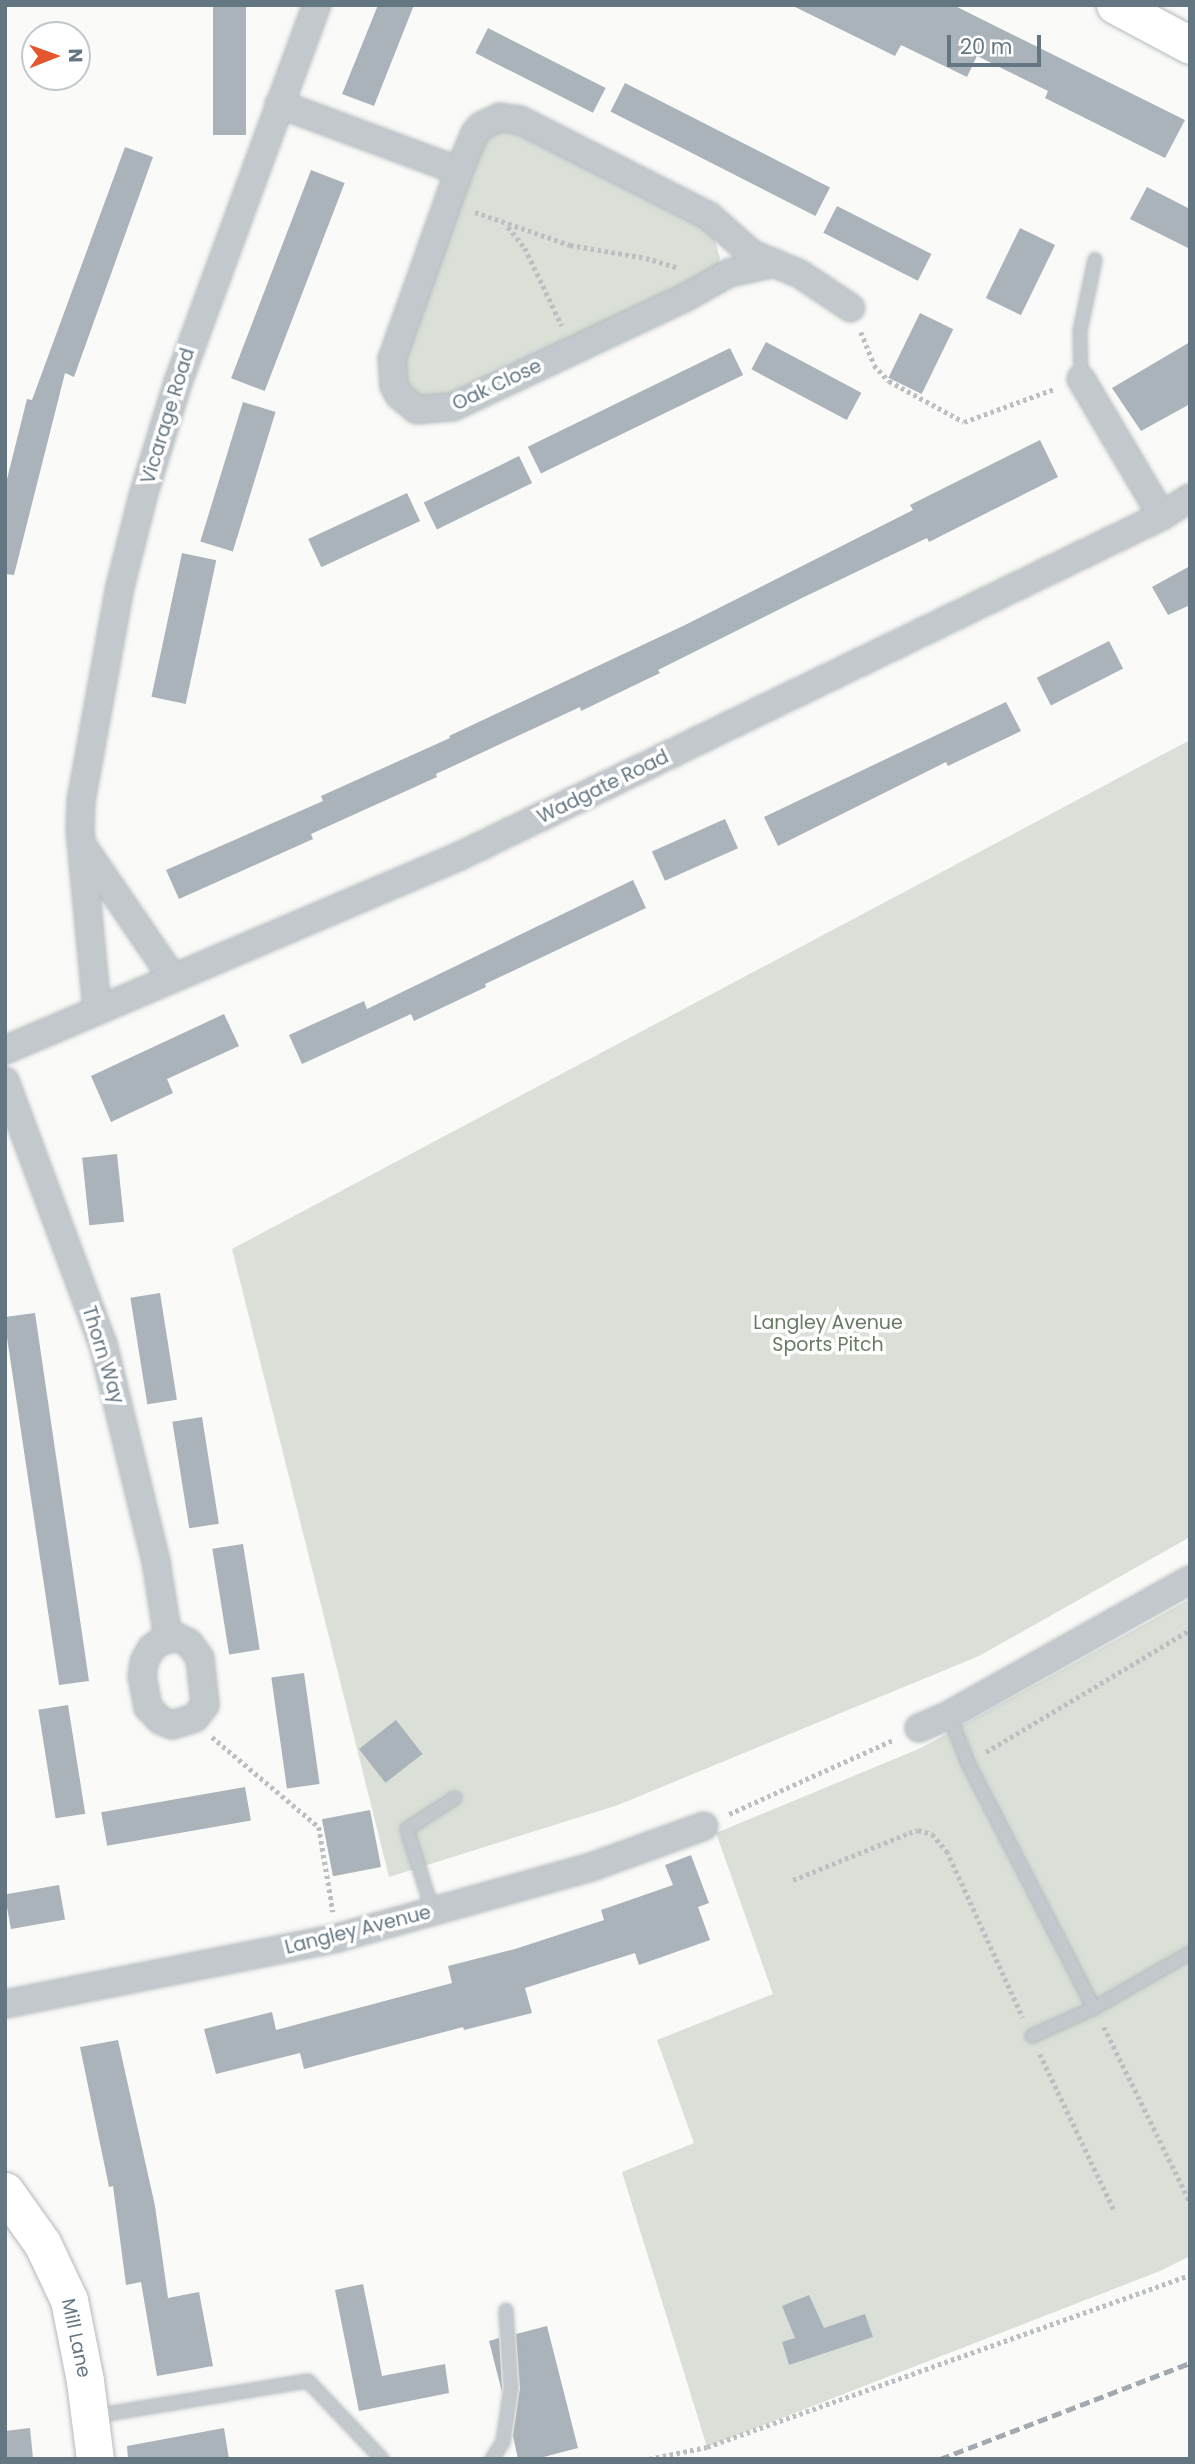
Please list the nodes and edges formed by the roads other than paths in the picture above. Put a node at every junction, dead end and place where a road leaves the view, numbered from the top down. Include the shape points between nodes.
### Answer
1 (317, 5) edge
2 (1115, 5) edge
3 (1190, 45) edge
4 (279, 104) junction
5 (459, 171) junction
6 (1095, 260) dead end
7 (775, 263) junction
8 (851, 308) road end
9 (1081, 379) joint
10 (1190, 498) edge
11 (1162, 516) junction
12 (81, 843) junction
13 (172, 978) junction
14 (97, 1009) junction
15 (5, 1050) edge
16 (5, 1081) edge
17 (1190, 1580) edge
18 (168, 1638) junction
19 (950, 1715) junction
20 (919, 1728) road end
21 (455, 1798) dead end
22 (704, 1826) road end
23 (433, 1912) junction
24 (1190, 1953) edge
25 (5, 2004) edge
26 (1094, 2008) junction
27 (1032, 2036) road end
28 (5, 2191) edge
29 (506, 2310) dead end
30 (90, 2417) junction
31 (95, 2459) edge
32 (382, 2459) edge
33 (492, 2459) edge

1 - 4 street, Vicarage Road
2 - 3 street
4 - 5 street
4 - 12 street, Vicarage Road via 200,315 136,523 83,785
5 - 7 street, Oak Close via 481,126 499,117 520,120 709,216 741,246
5 - 7 street, Oak Close via 392,359 391,375 399,395 417,410 453,407 716,280 746,267
6 - 9 lane via 1080,331
7 - 8 street, Oak Close
9 - 11 street
10 - 11 street, Wadgate Road
11 - 13 street, Wadgate Road via 462,855
12 - 13 street
12 - 14 street, Vicarage Road
13 - 14 street, Wadgate Road
14 - 15 street, Wadgate Road
16 - 18 street, Thorn Way via 103,1344 156,1561
17 - 19 street
18 - 18 street via 183,1639 200,1658 205,1704 195,1718 183,1723 166,1723 146,1702 144,1662 151,1649
19 - 20 street
19 - 26 lane via 968,1763
21 - 23 lane via 407,1829
22 - 23 street, Langley Avenue via 591,1867
23 - 25 street, Langley Avenue via 337,1938
24 - 26 lane
26 - 27 lane
28 - 30 street, Mill Lane via 42,2243 66,2292 77,2330
29 - 33 lane via 511,2388 503,2442
30 - 31 street, Mill Lane
30 - 32 lane via 308,2381

